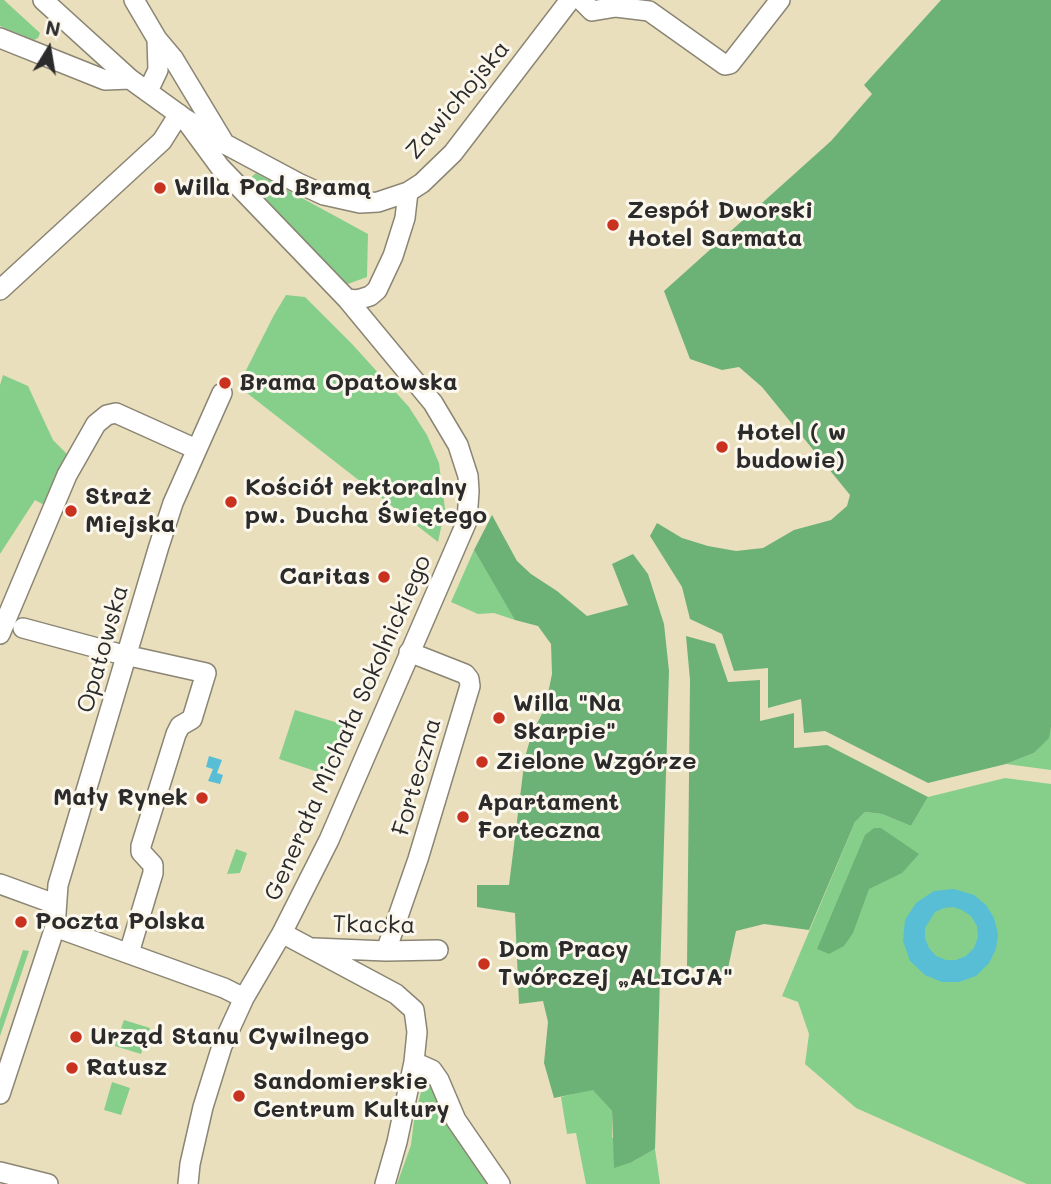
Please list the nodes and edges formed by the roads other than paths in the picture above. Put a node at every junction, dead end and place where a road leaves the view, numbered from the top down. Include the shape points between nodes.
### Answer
1 (43, 0) edge
2 (134, 0) edge
3 (570, 0) edge
4 (581, 0) edge
5 (780, 0) edge
6 (0, 38) edge
7 (157, 39) junction
8 (130, 79) junction
9 (148, 91) junction
10 (181, 116) junction
11 (225, 144) junction
12 (408, 192) junction
13 (0, 290) edge
14 (346, 299) junction
15 (222, 393) dead end
16 (196, 449) junction
17 (23, 628) dead end
18 (0, 634) edge
19 (409, 652) junction
20 (127, 656) junction
21 (0, 884) edge
22 (55, 904) junction
23 (55, 927) junction
24 (282, 933) junction
25 (308, 947) junction
26 (438, 950) dead end
27 (386, 951) junction
28 (129, 953) junction
29 (244, 998) junction
30 (414, 1062) junction
31 (4, 1063) edge
32 (0, 1094) edge
33 (0, 1172) edge
34 (48, 1184) edge
35 (188, 1184) edge
36 (384, 1184) edge
37 (500, 1184) edge

1 - 8 street
2 - 7 street
3 - 12 street, Zawichojska via 453,153
4 - 5 street via 592,11 616,6 649,11 725,65
6 - 8 street via 105,80
7 - 9 street via 158,70
7 - 11 street
8 - 9 street
9 - 10 street
10 - 11 street
10 - 13 street via 162,141
10 - 14 street via 220,167
11 - 12 street via 343,201 379,202
12 - 14 street, Zawichojska via 393,256 377,290 370,296
14 - 19 street, Generała Michała Sokolnickiego via 433,403 452,431 468,476 467,521
15 - 16 street, Opatowska
16 - 18 street via 116,413 96,424 67,475
16 - 20 street, Opatowska via 173,503
17 - 20 street
19 - 24 street, Generała Michała Sokolnickiego via 329,840
19 - 27 street, Forteczna via 465,674 470,686
20 - 22 street, Opatowska
20 - 28 street via 206,673 192,719 176,734 141,846 153,873
21 - 22 street
22 - 23 street, Opatowska
23 - 28 street
23 - 31 street, Opatowska
24 - 25 street
24 - 29 street, Generała Michała Sokolnickiego
25 - 27 street, Tkacka
25 - 30 street via 407,1002 417,1021
26 - 27 street, Tkacka
28 - 29 street
29 - 35 street, Generała Michała Sokolnickiego via 222,1045
30 - 36 street
30 - 37 street via 432,1070 456,1120
31 - 32 street, Opatowska
33 - 34 street

